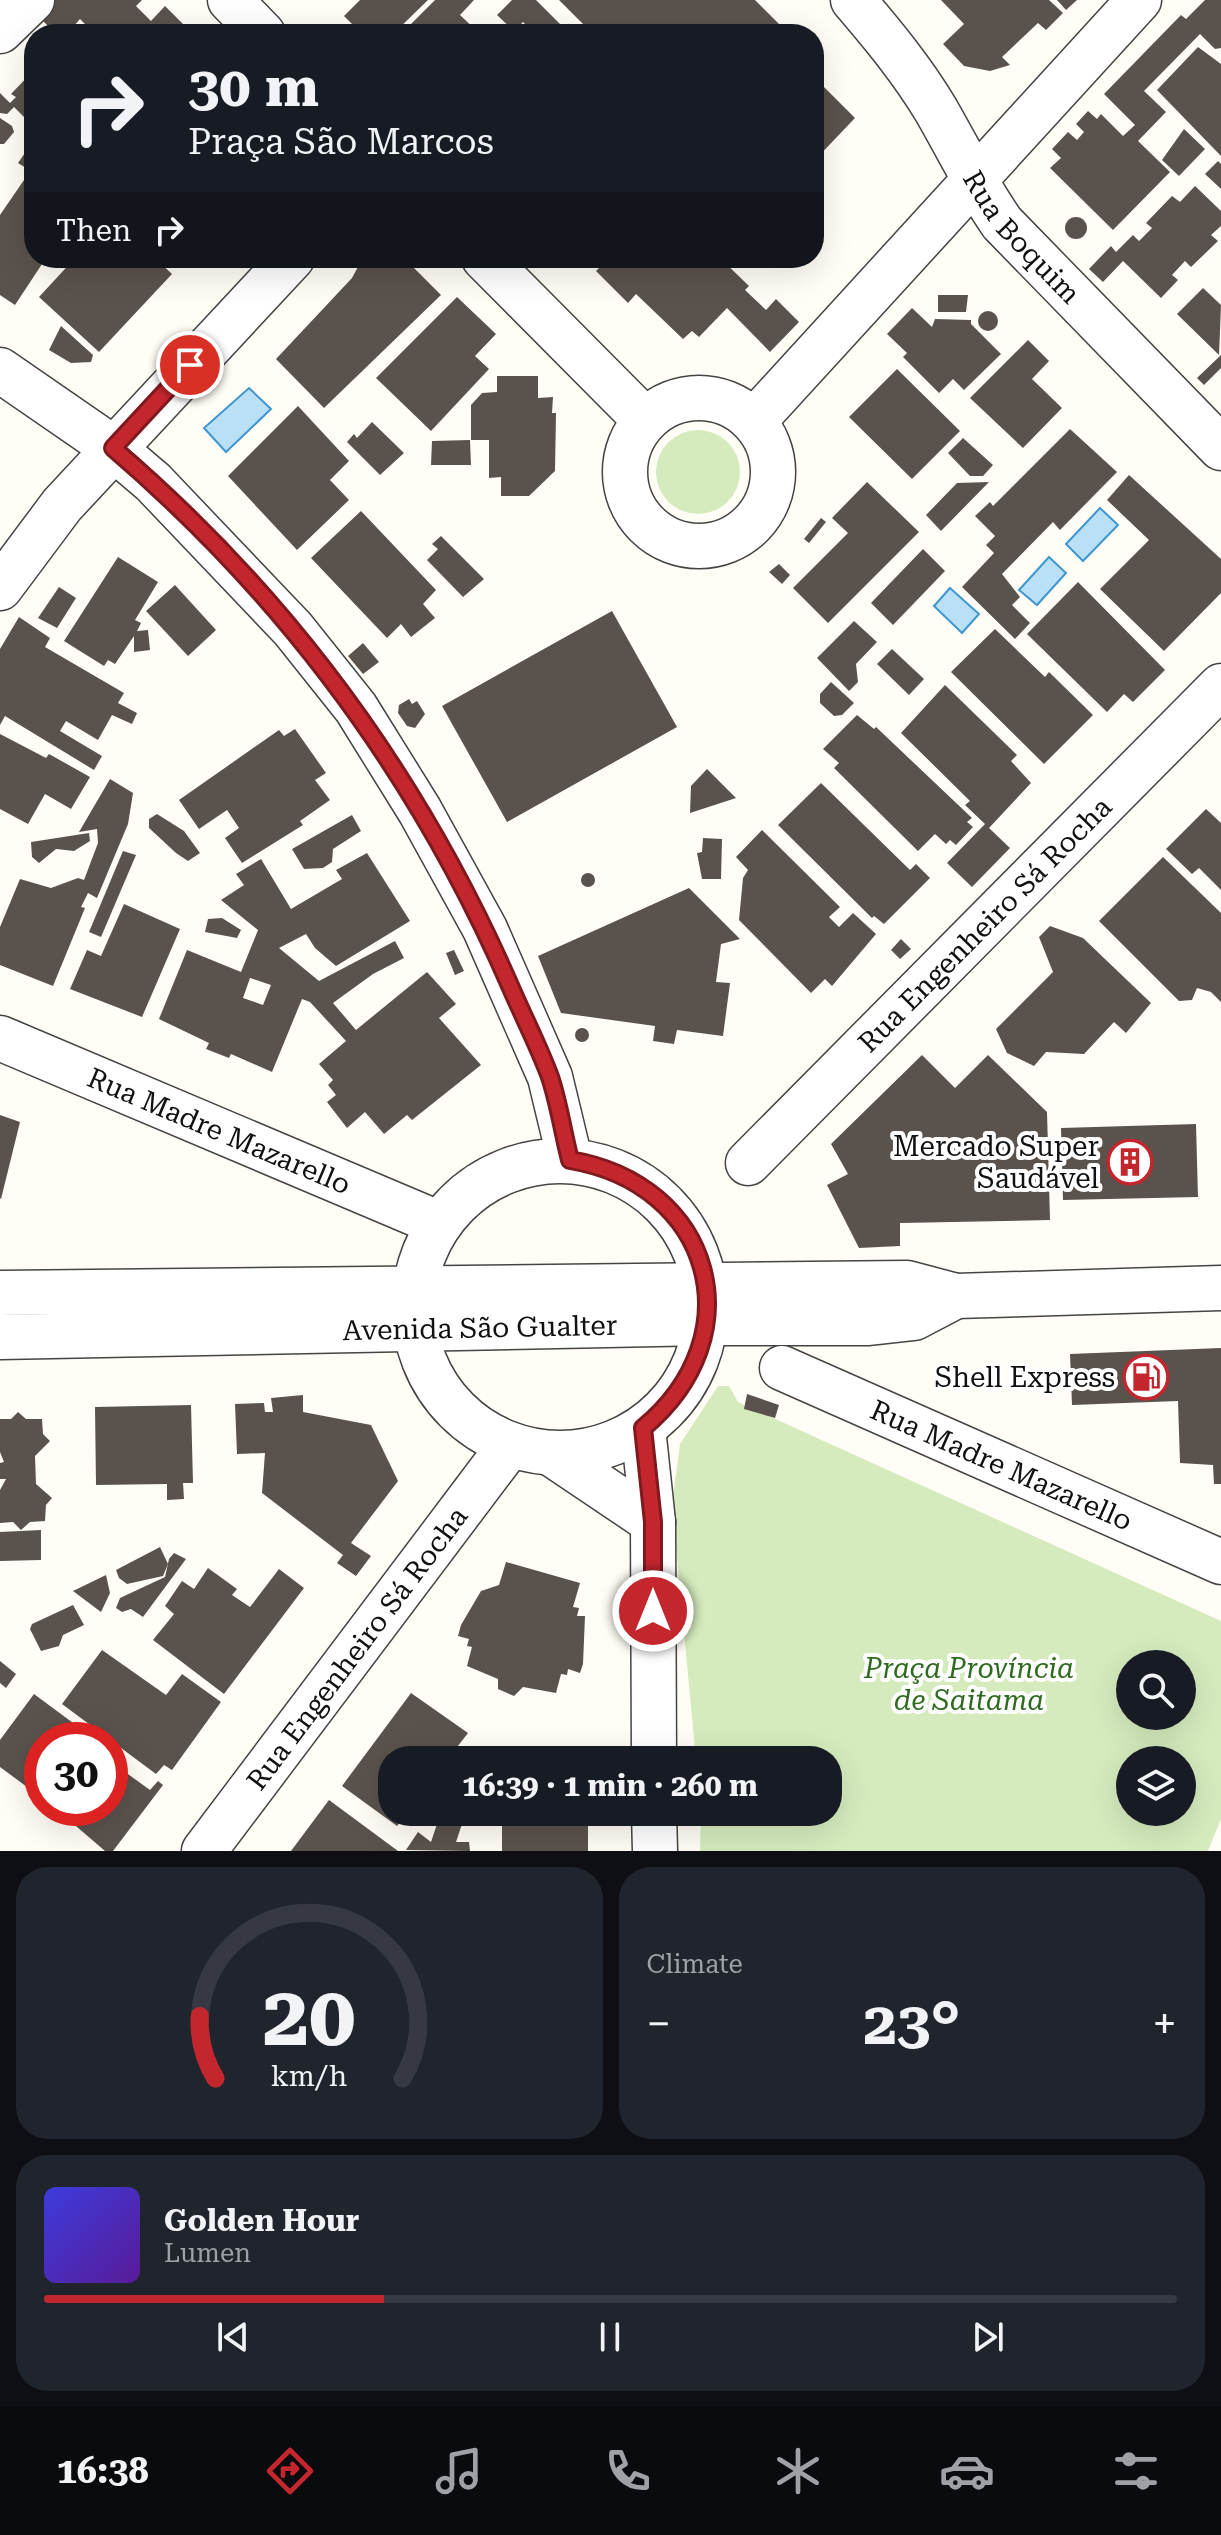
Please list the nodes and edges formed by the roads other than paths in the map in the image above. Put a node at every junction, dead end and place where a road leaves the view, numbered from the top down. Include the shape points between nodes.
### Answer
1 (32, 0) edge
2 (230, 0) edge
3 (853, 0) edge
4 (1139, 0) edge
5 (253, 24) edge
6 (0, 31) edge
7 (972, 181) junction
8 (283, 268) edge
9 (494, 268) edge
10 (0, 370) edge
11 (645, 420) junction
12 (754, 421) junction
13 (113, 448) junction
14 (1221, 448) edge
15 (0, 588) edge
16 (1221, 686) edge
17 (0, 1038) edge
18 (570, 1160) junction
19 (748, 1163) dead end
20 (440, 1224) junction
21 (416, 1286) junction
22 (1221, 1288) edge
23 (0, 1293) edge
24 (706, 1304) junction
25 (416, 1329) junction
26 (0, 1337) edge
27 (782, 1368) dead end
28 (643, 1428) junction
29 (510, 1445) junction
30 (552, 1454) junction
31 (653, 1522) junction
32 (1221, 1562) edge
33 (654, 1746) edge
34 (654, 1826) edge
35 (204, 1851) edge
36 (655, 1851) edge

1 - 6 street
2 - 5 street
3 - 7 street, Rua Boquim via 936,110
4 - 7 street
7 - 12 street
7 - 14 street, Rua Boquim via 1002,223
8 - 13 street
9 - 11 street
10 - 13 street
11 - 12 street via 665,405 712,398 735,406
11 - 12 street via 631,443 625,469 629,495 641,518 661,536 686,545 713,545 737,536 757,519 770,495 774,469 769,443
13 - 15 street
13 - 18 street via 232,563 356,708 485,929 550,1077
16 - 19 street, Rua Engenheiro Sá Rocha
17 - 20 street, Rua Madre Mazarello
18 - 20 street via 532,1163 496,1175 474,1188
18 - 24 street via 623,1174 668,1206 699,1257
20 - 21 street via 424,1254
21 - 23 street, Avenida São Gualter
21 - 24 street, Avenida São Gualter
21 - 25 street
22 - 24 street, Avenida São Gualter via 956,1296 907,1283
24 - 25 street, Avenida São Gualter
24 - 28 street via 694,1367 681,1390
25 - 26 street, Avenida São Gualter
25 - 29 street via 422,1354 447,1400 465,1419
27 - 32 street, Rua Madre Mazarello
28 - 30 street via 600,1448
28 - 31 street
29 - 30 street
29 - 35 street, Rua Engenheiro Sá Rocha
30 - 31 street
31 - 33 street
34 - 36 street

